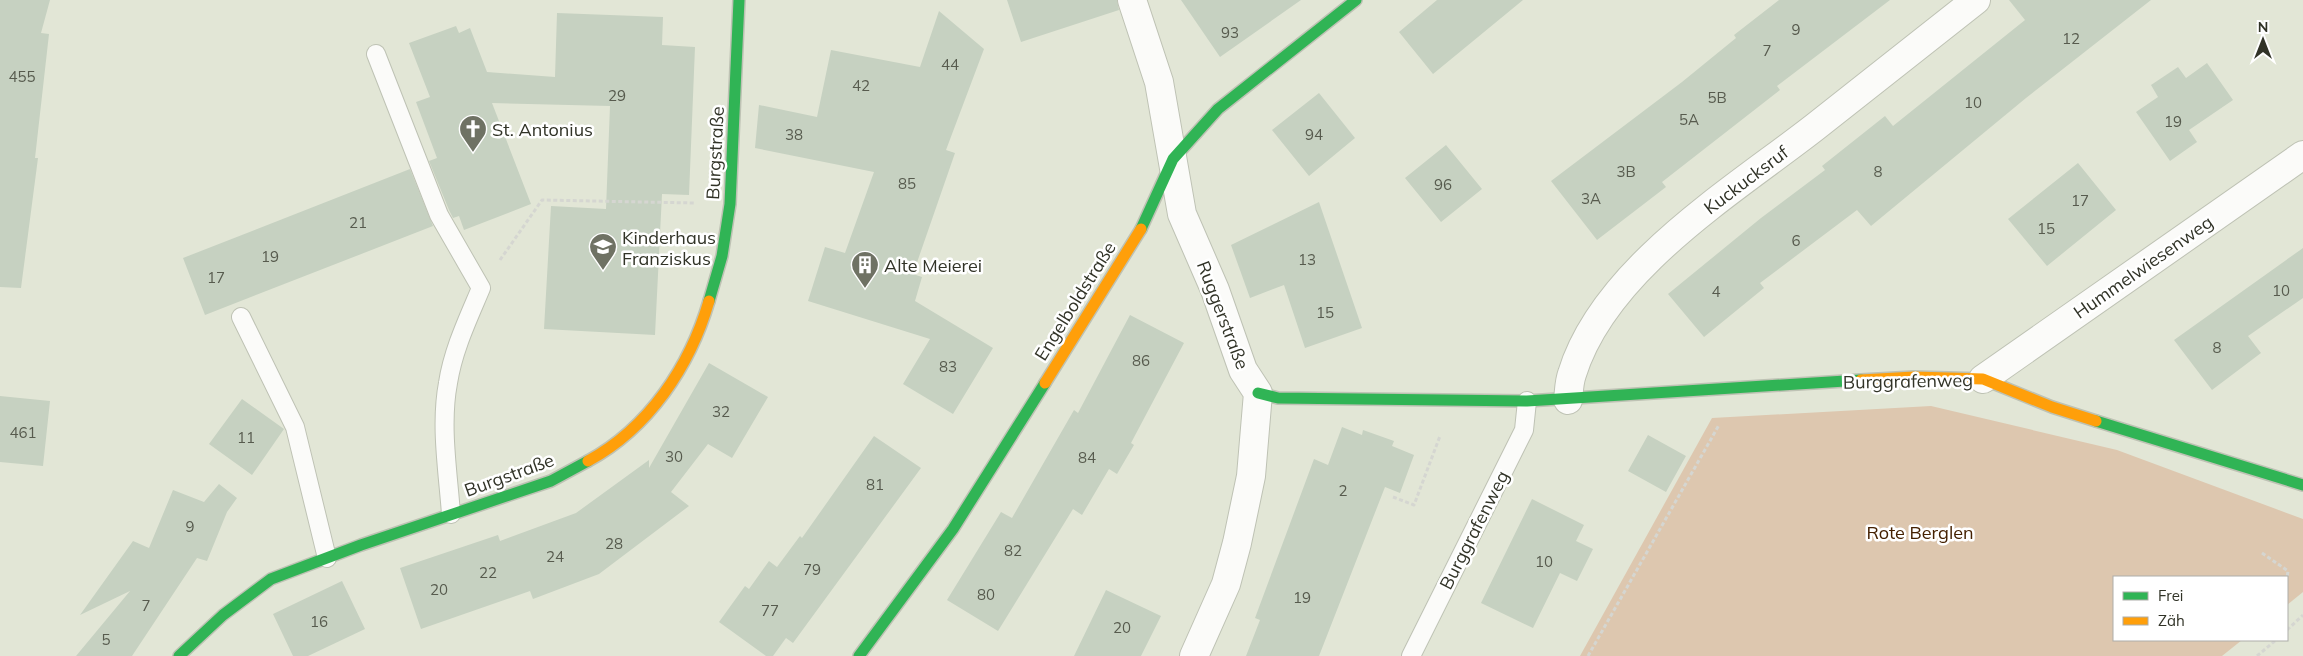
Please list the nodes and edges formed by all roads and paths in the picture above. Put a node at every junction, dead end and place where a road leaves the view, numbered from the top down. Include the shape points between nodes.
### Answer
1 (739, 0) edge
2 (1132, 0) edge
3 (1356, 0) edge
4 (1976, 0) edge
5 (376, 54) dead end
6 (2303, 155) edge
7 (1174, 159) junction
8 (690, 203) dead end
9 (481, 288) junction
10 (241, 317) dead end
11 (1983, 379) junction
12 (1258, 393) junction
13 (1454, 400) junction
14 (1568, 400) junction
15 (1527, 401) junction
16 (1719, 424) dead end
17 (2303, 485) edge
18 (1393, 497) dead end
19 (451, 514) junction
20 (2262, 553) dead end
21 (327, 558) junction
22 (2287, 576) edge
23 (2303, 614) edge
24 (2288, 629) edge
25 (2275, 641) edge
26 (179, 656) edge
27 (859, 656) edge
28 (1194, 656) edge
29 (1410, 656) edge
30 (1588, 656) edge
31 (2257, 656) edge

1 - 19 street, Burgstraße via 730,204 722,256 707,307 681,369 658,404 631,431 594,458 551,481
2 - 7 street, Ruggerstraße via 1159,82
3 - 7 street, Engelboldstraße via 1218,109
4 - 14 street, Kuckucksruf via 1665,242 1615,296 1585,342 1571,375
5 - 9 lane via 439,215
6 - 11 street, Hummelwiesenweg
7 - 12 street, Ruggerstraße via 1182,214 1215,290 1243,370
7 - 27 street, Engelboldstraße via 1139,234 953,529
8 - 9 path via 542,200
9 - 19 lane via 455,353 447,384
10 - 21 lane via 295,427
11 - 14 street, Burggrafenweg via 1914,377
11 - 17 street, Burggrafenweg via 2052,407
12 - 13 street, Burggrafenweg via 1278,398
12 - 28 street via 1251,476 1237,543 1226,584
13 - 15 street, Burggrafenweg
13 - 18 path via 1414,505
14 - 15 street, Burggrafenweg
15 - 29 lane, Burggrafenweg via 1524,430
16 - 30 path
19 - 21 street, Burgstraße
20 - 22 path via 2288,570
21 - 26 street, Burgstraße via 270,579 223,615
23 - 24 path
25 - 31 path

